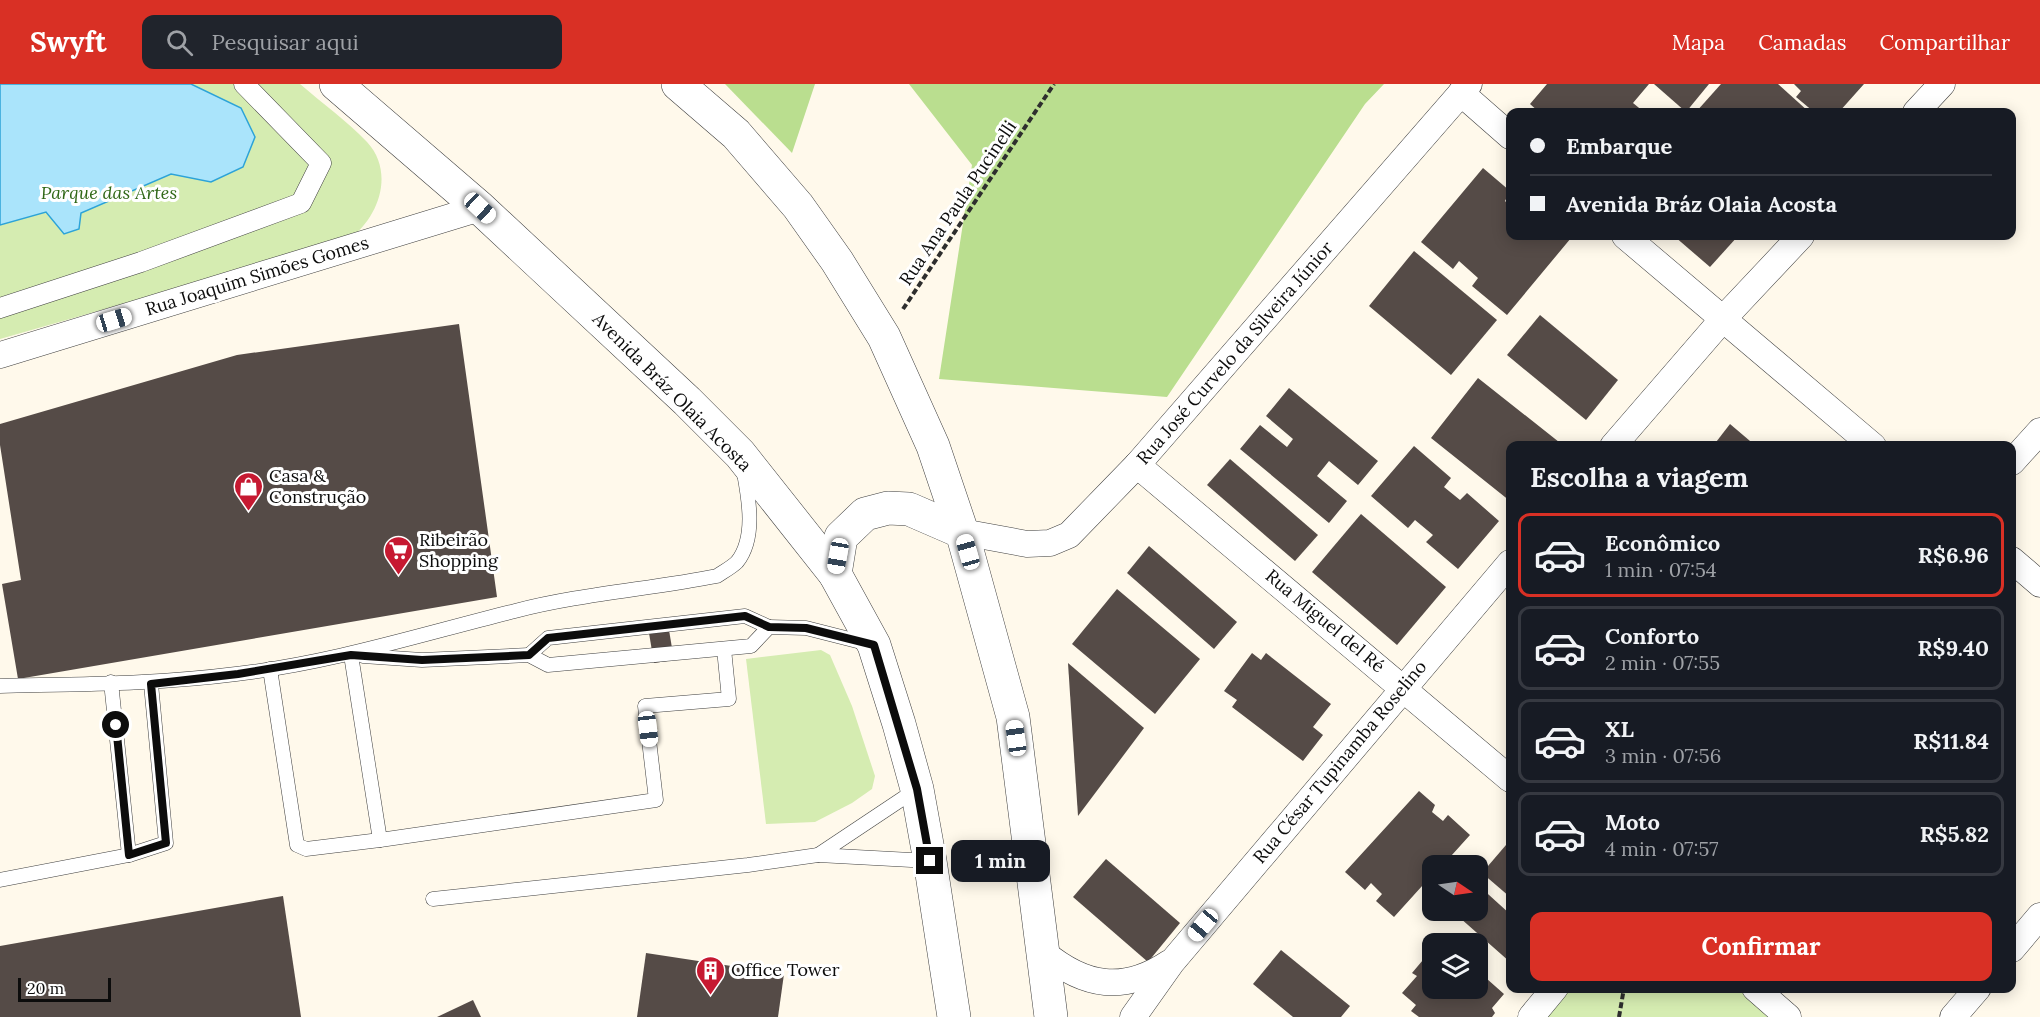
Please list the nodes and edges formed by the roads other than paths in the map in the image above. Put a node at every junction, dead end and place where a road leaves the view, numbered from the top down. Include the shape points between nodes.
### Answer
1 (244, 84) edge
2 (678, 84) edge
3 (1942, 84) edge
4 (340, 86) edge
5 (1465, 88) edge
6 (1920, 108) edge
7 (1506, 132) edge
8 (480, 208) junction
9 (1630, 240) edge
10 (1797, 240) edge
11 (0, 308) edge
12 (1722, 320) junction
13 (0, 355) edge
14 (2040, 431) edge
15 (1617, 441) edge
16 (1867, 441) edge
17 (740, 454) junction
18 (2016, 458) edge
19 (1137, 465) junction
20 (962, 532) junction
21 (2016, 563) edge
22 (1506, 568) edge
23 (835, 574) junction
24 (2040, 584) edge
25 (769, 627) junction
26 (874, 645) junction
27 (724, 650) junction
28 (351, 655) junction
29 (529, 655) junction
30 (270, 669) junction
31 (111, 682) junction
32 (151, 684) junction
33 (0, 686) edge
34 (1403, 687) junction
35 (1506, 776) edge
36 (917, 789) junction
37 (380, 840) junction
38 (129, 855) junction
39 (818, 855) junction
40 (930, 861) junction
41 (0, 880) edge
42 (433, 899) dead end
43 (2040, 916) edge
44 (2016, 945) edge
45 (1044, 953) junction
46 (1172, 962) junction
47 (1552, 993) edge
48 (1761, 993) edge
49 (1974, 993) edge
50 (1052, 1016) edge
51 (954, 1017) edge
52 (1133, 1017) edge
53 (1531, 1017) edge
54 (1788, 1017) edge
55 (1953, 1017) edge

1 - 11 street via 321,163 301,203 141,262
2 - 20 street via 736,134 798,206 837,261 884,337 933,446
3 - 6 street
4 - 8 street, Avenida Bráz Olaia Acosta
5 - 7 street
5 - 19 street, Rua José Curvelo da Silveira Júnior
8 - 13 street, Rua Joaquim Simões Gomes
8 - 17 street, Avenida Bráz Olaia Acosta
9 - 12 street
10 - 12 street
12 - 15 street
12 - 16 street
14 - 18 street
17 - 23 street, Avenida Bráz Olaia Acosta
17 - 28 lane via 750,503 746,540 736,562 717,576 518,610
19 - 20 street, Rua José Curvelo da Silveira Júnior via 1069,535 1050,543 1028,544
19 - 34 street, Rua Miguel del Ré
20 - 23 street via 909,509 888,508 865,514 841,537
20 - 45 street via 1013,717
21 - 24 street
22 - 34 street, Rua César Tupinamba Roselino
23 - 26 street, Avenida Bráz Olaia Acosta
25 - 26 lane via 806,628
25 - 27 lane via 751,646
25 - 29 lane via 745,616 548,638
26 - 36 street, Avenida Bráz Olaia Acosta
27 - 29 lane via 548,665
27 - 37 lane via 729,699 645,706 656,800
28 - 29 lane via 422,660
28 - 30 lane
28 - 37 lane
30 - 32 lane
30 - 37 lane via 297,845 306,849
31 - 32 lane
31 - 33 lane
31 - 38 lane
32 - 38 lane via 166,843
34 - 35 street, Rua Miguel del Ré
34 - 46 street, Rua César Tupinamba Roselino
36 - 39 lane
36 - 40 street, Avenida Bráz Olaia Acosta
38 - 41 lane
39 - 40 lane
39 - 42 lane
40 - 51 street, Avenida Bráz Olaia Acosta
43 - 44 street
45 - 46 street, Rua César Tupinamba Roselino via 1062,968 1106,983 1152,975
45 - 50 street
46 - 52 street, Rua César Tupinamba Roselino
47 - 53 street
48 - 54 street
49 - 55 street

